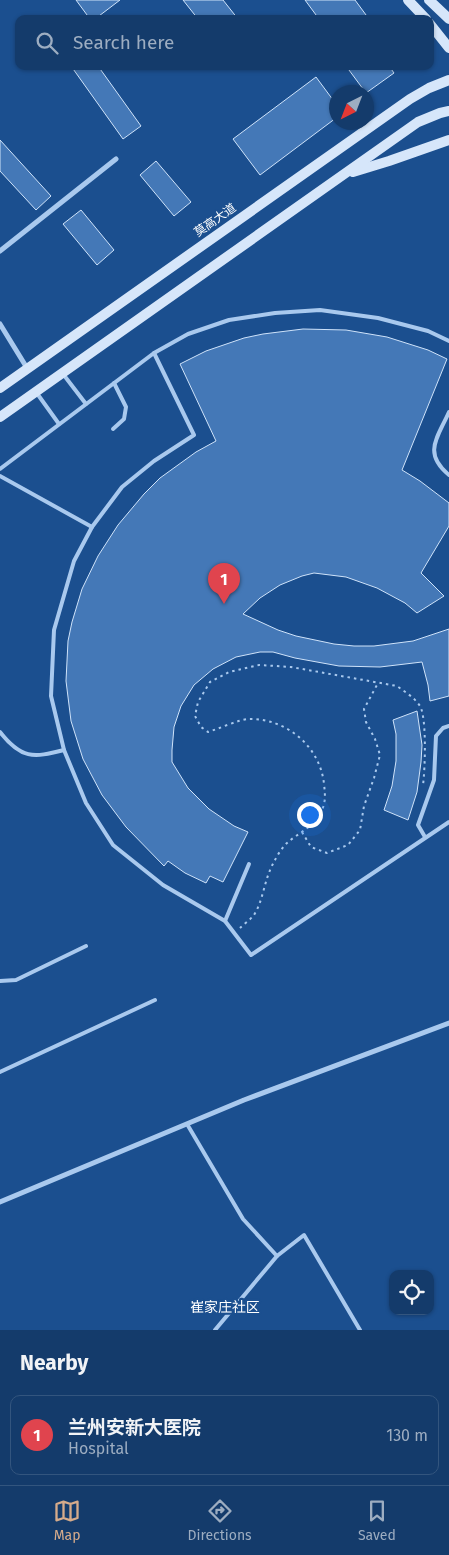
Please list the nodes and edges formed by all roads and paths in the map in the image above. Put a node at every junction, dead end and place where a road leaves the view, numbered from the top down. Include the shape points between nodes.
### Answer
1 (408, 0) edge
2 (429, 0) edge
3 (422, 15) edge
4 (449, 19) edge
5 (434, 29) edge
6 (449, 48) edge
7 (449, 80) edge
8 (449, 111) edge
9 (449, 140) edge
10 (116, 159) dead end
11 (344, 174) junction
12 (1, 247) edge
13 (0, 324) edge
14 (449, 341) edge
15 (154, 353) junction
16 (27, 368) junction
17 (62, 373) junction
18 (114, 383) junction
19 (0, 388) edge
20 (36, 392) junction
21 (86, 404) junction
22 (449, 412) edge
23 (0, 417) edge
24 (60, 424) junction
25 (112, 429) dead end
26 (0, 469) edge
27 (449, 475) edge
28 (0, 476) edge
29 (92, 527) junction
30 (378, 683) junction
31 (449, 726) edge
32 (0, 732) edge
33 (64, 750) junction
34 (421, 791) dead end
35 (449, 822) edge
36 (302, 832) junction
37 (425, 837) junction
38 (249, 864) dead end
39 (225, 921) junction
40 (234, 933) junction
41 (86, 946) dead end
42 (0, 981) edge
43 (155, 1000) dead end
44 (449, 1023) edge
45 (0, 1072) edge
46 (187, 1124) junction
47 (0, 1202) edge
48 (277, 1256) junction
49 (215, 1330) edge
50 (360, 1330) edge

1 - 3 main road
2 - 4 main road
5 - 6 main road
7 - 16 main road, 莫高大道 via 410,98
8 - 11 main road via 418,122
9 - 11 main road
10 - 12 street
11 - 17 main road
13 - 16 street
14 - 15 lane via 428,331 378,318 320,310 229,320 188,334
15 - 18 lane
15 - 29 lane via 194,435 122,487
16 - 19 main road, 莫高大道
17 - 20 main road
17 - 21 lane
18 - 21 lane
18 - 25 lane via 126,407 124,419
20 - 23 main road
20 - 24 lane
21 - 24 lane
22 - 27 lane via 433,448 433,456
24 - 26 lane
28 - 29 lane
29 - 33 lane via 74,561 54,630 51,696
30 - 34 path via 397,686 411,695 421,708 426,747
30 - 36 path via 364,709 380,755 360,830 348,846 327,853 311,847
30 - 36 path via 259,665 230,672 210,682 198,702 195,716 208,732 246,719 264,721 296,734 312,750 323,779 325,798 322,812
31 - 37 lane via 436,736 434,780 418,825
32 - 33 lane via 12,746 29,754 44,755
33 - 39 lane via 86,803 114,845 163,885
35 - 37 lane
36 - 40 path via 278,855 253,916
37 - 40 lane via 251,955
38 - 39 lane
39 - 40 lane
41 - 42 lane via 16,980
43 - 45 lane
44 - 46 street
46 - 47 street
46 - 48 lane via 242,1219
48 - 49 lane
48 - 50 lane via 304,1235

